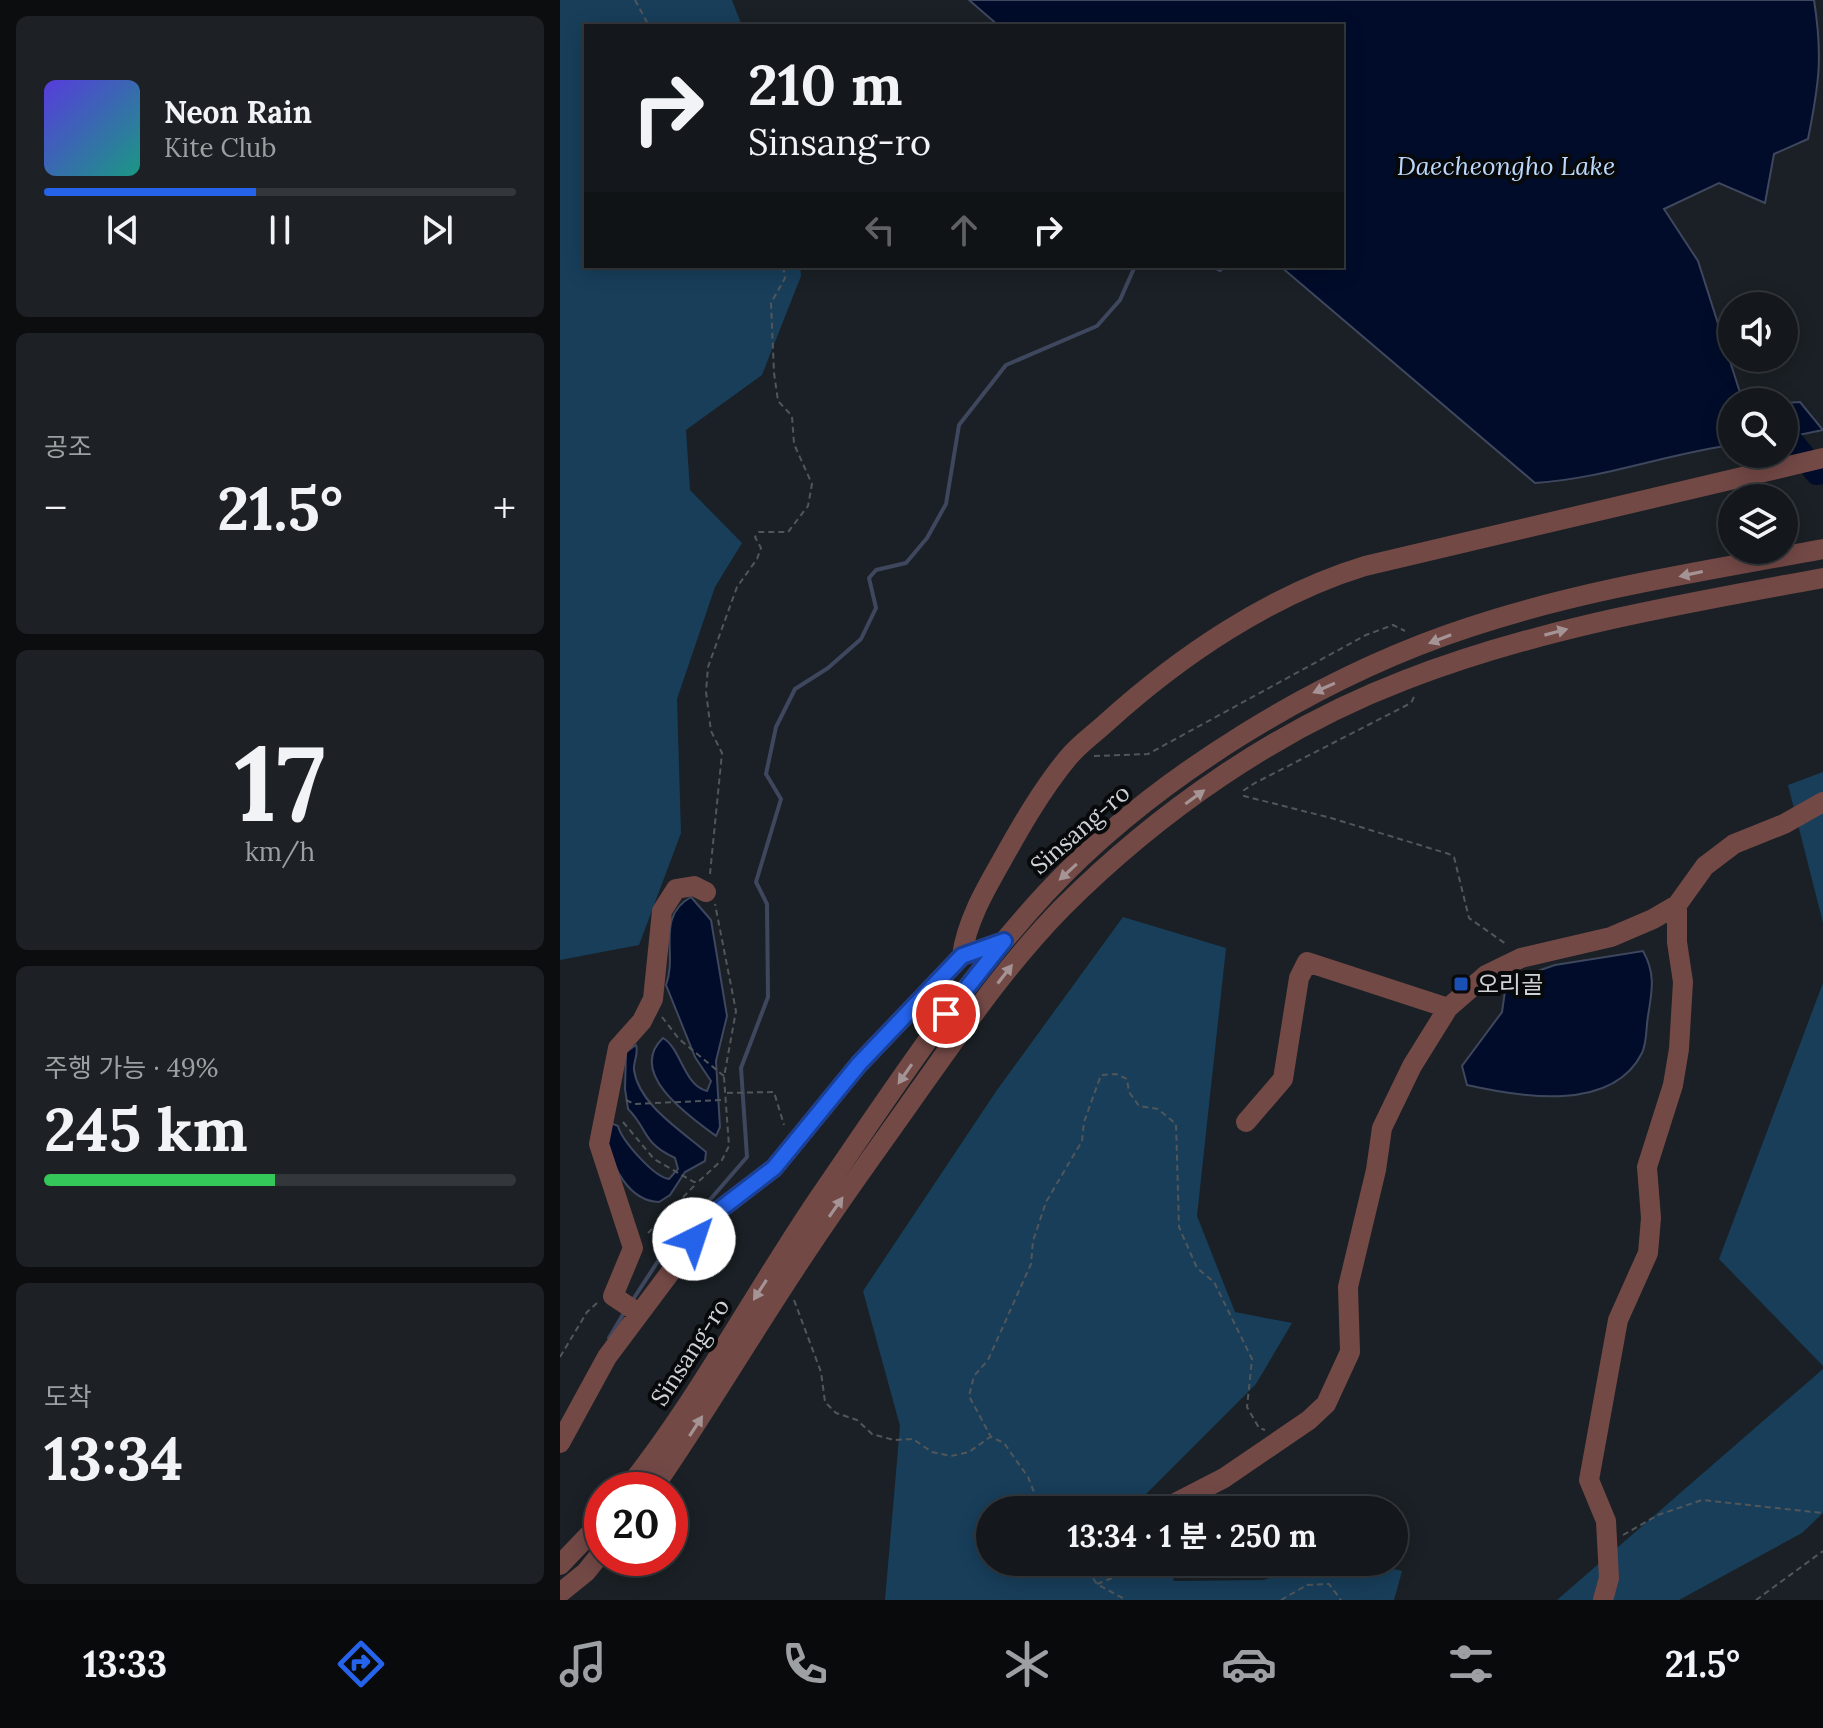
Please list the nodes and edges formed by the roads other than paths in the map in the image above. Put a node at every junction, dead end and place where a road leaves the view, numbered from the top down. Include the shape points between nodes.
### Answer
1 (1823, 458) edge
2 (1823, 549) edge
3 (1823, 578) edge
4 (1823, 802) edge
5 (706, 892) road end
6 (1677, 905) junction
7 (1004, 941) junction
8 (962, 956) junction
9 (1448, 1008) junction
10 (1246, 1122) dead end
11 (637, 1312) junction
12 (560, 1443) edge
13 (639, 1472) edge
14 (664, 1472) edge
15 (1189, 1496) edge
16 (584, 1540) edge
17 (560, 1565) edge
18 (584, 1574) edge
19 (560, 1593) edge
20 (1603, 1600) edge

1 - 8 street via 1356,569 1220,635 1134,698 1068,757 995,872 964,937
2 -> 7 street, Sinsang-ro via 1576,598 1470,627 1303,698 1232,740 1097,844
14 -> 3 street, Sinsang-ro via 961,1031 1060,910 1167,817 1242,763 1314,722 1409,687 1476,654 1580,626
4 - 6 street via 1734,844 1705,866
5 - 11 street via 694,886 676,889 662,911 649,1006 618,1048 615,1099 599,1144 633,1248 613,1296
6 - 9 street via 1611,937 1521,958 1486,975
6 - 20 street via 1682,1019 1673,1085 1647,1167 1648,1253 1618,1320 1589,1480 1606,1521 1609,1578
7 - 8 street
7 -> 13 street, Sinsang-ro via 946,1014 822,1194
8 - 11 street via 859,1064 774,1168 714,1214
9 - 10 street via 1307,962 1299,978 1283,1079
9 - 15 street via 1382,1128 1348,1287 1350,1352 1326,1404 1224,1478
11 - 12 street
16 - 17 street
18 - 19 street

